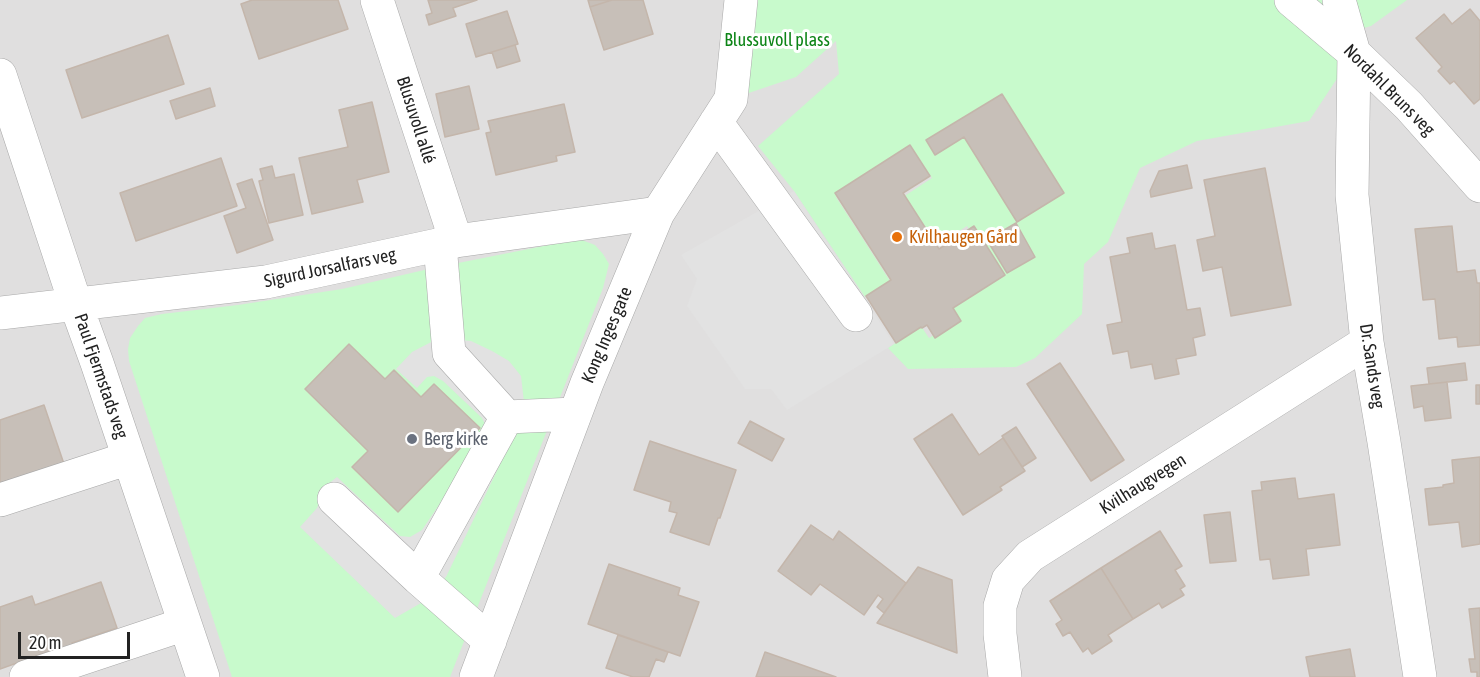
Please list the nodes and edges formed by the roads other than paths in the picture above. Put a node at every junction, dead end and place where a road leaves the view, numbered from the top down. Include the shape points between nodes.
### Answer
1 (377, 0) edge
2 (741, 0) edge
3 (1291, 0) edge
4 (1338, 0) edge
5 (1354, 53) junction
6 (0, 75) edge
7 (716, 122) junction
8 (1480, 186) edge
9 (658, 213) junction
10 (448, 242) junction
11 (76, 305) junction
12 (0, 313) edge
13 (856, 315) dead end
14 (1367, 342) junction
15 (575, 414) junction
16 (507, 417) junction
17 (129, 458) junction
18 (334, 499) dead end
19 (0, 500) edge
20 (418, 578) junction
21 (185, 624) junction
22 (490, 641) junction
23 (26, 677) edge
24 (203, 677) edge
25 (476, 677) edge
26 (1005, 677) edge
27 (1420, 677) edge

1 - 10 street, Blusuvoll allé
2 - 7 street, Kong Inges gate via 731,99
3 - 5 street, Nordahl Bruns veg
4 - 5 street
5 - 8 street, Nordahl Bruns veg via 1409,106
5 - 14 street, Dr. Sands veg via 1352,195
6 - 11 street, Paul Fjermstads veg
7 - 9 street, Kong Inges gate
7 - 13 street
9 - 10 street, Sigurd Jorsalfars veg
9 - 15 street, Kong Inges gate
10 - 11 street, Sigurd Jorsalfars veg via 266,282
10 - 16 street, Blusuvoll allé via 449,353
11 - 12 street, Sigurd Jorsalfars veg
11 - 17 street, Paul Fjermstads veg
14 - 26 street, Kvilhaugvegen via 1030,556 1008,580 1000,606
14 - 27 street, Dr. Sands veg
15 - 16 street
15 - 22 street, Kong Inges gate
16 - 20 street
17 - 19 street
17 - 21 street, Paul Fjermstads veg
18 - 20 street
20 - 22 street
21 - 23 street
21 - 24 street, Paul Fjermstads veg
22 - 25 street, Kong Inges gate

